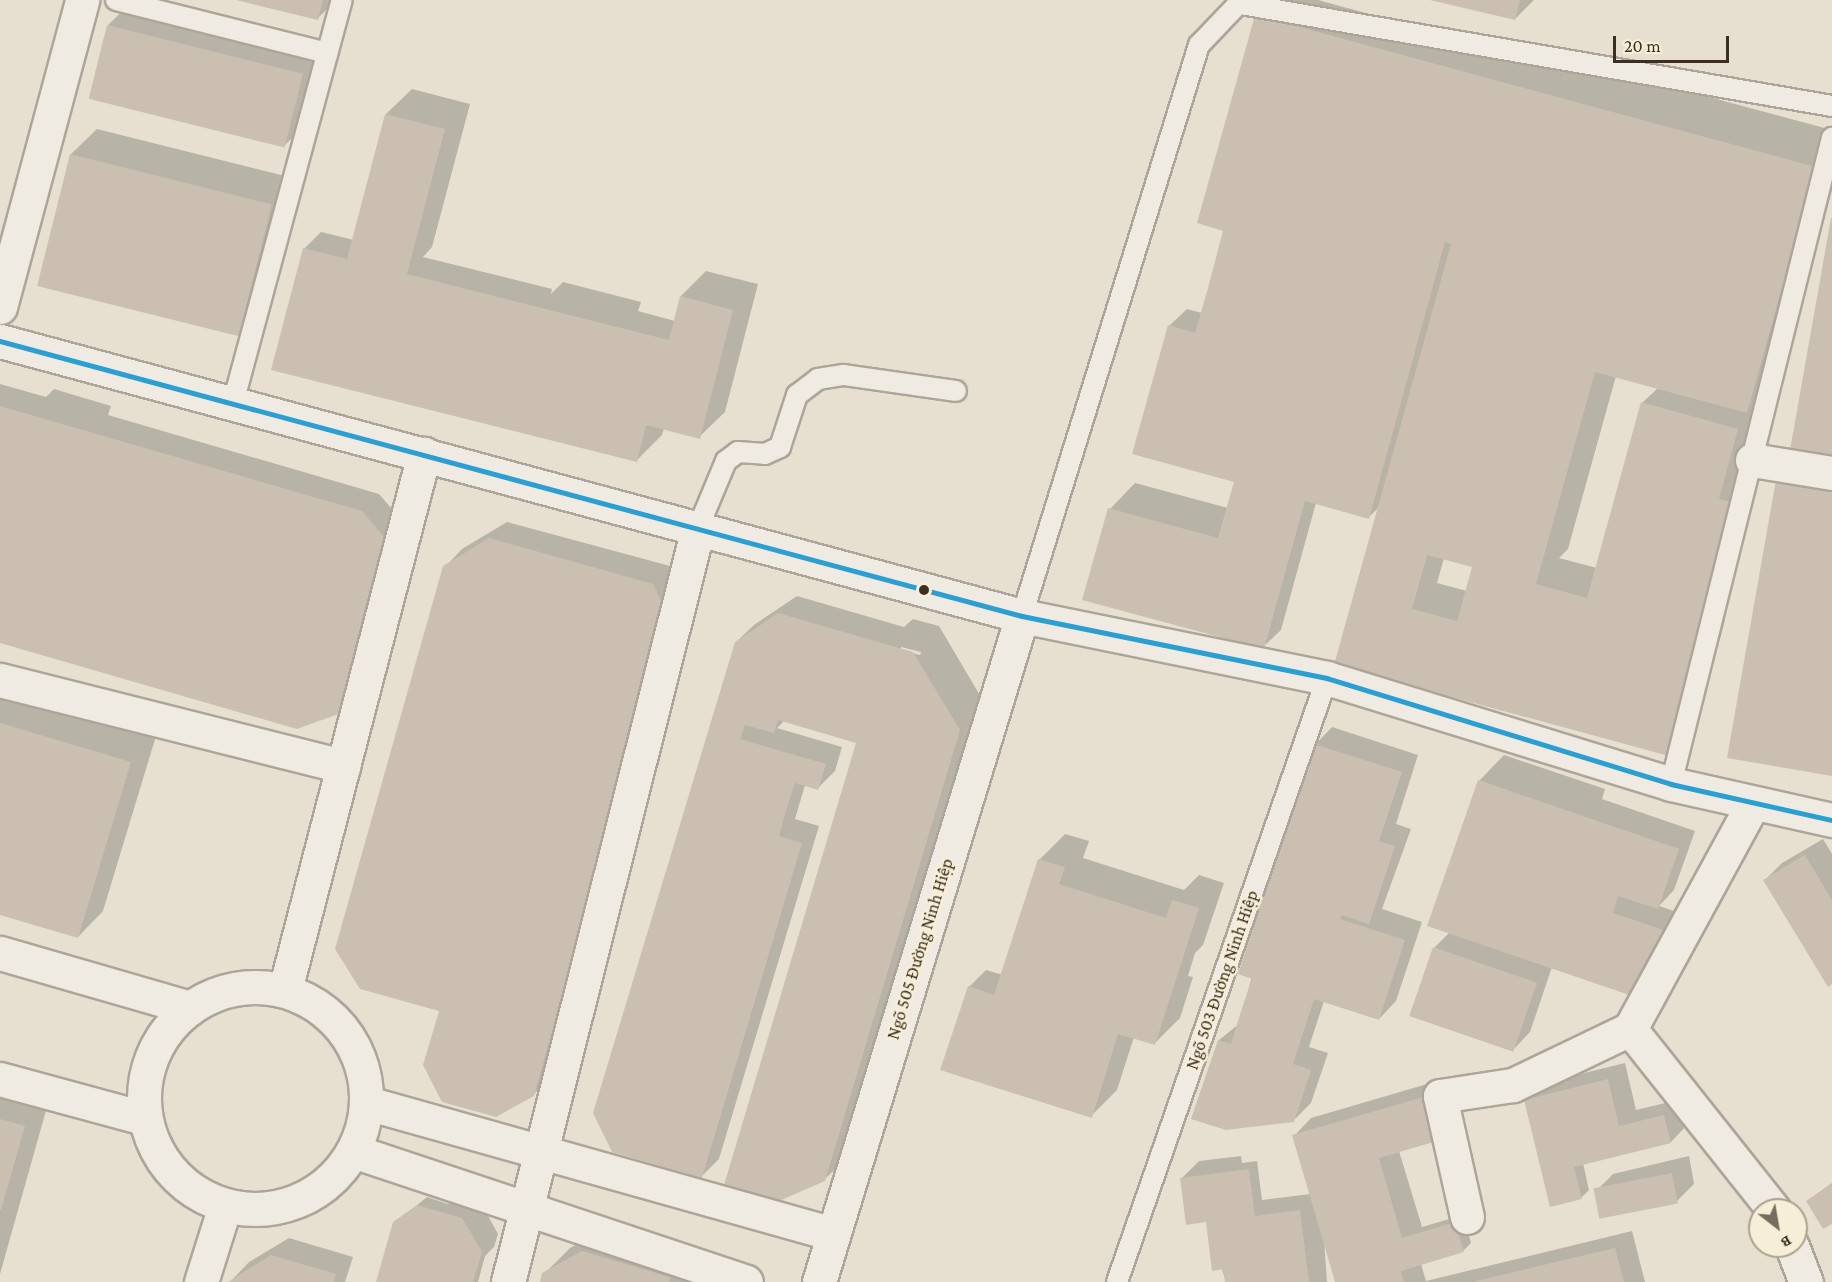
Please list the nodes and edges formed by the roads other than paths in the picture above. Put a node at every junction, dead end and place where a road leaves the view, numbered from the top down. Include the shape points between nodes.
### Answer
1 (82, 0) edge
2 (116, 0) edge
3 (342, 0) edge
4 (1242, 2) edge
5 (327, 53) junction
6 (1832, 106) edge
7 (1832, 138) edge
8 (0, 307) edge
9 (0, 341) edge
10 (956, 391) dead end
11 (233, 403) junction
12 (424, 454) junction
13 (1752, 460) junction
14 (1832, 473) edge
15 (698, 528) junction
16 (1022, 616) junction
17 (1327, 678) junction
18 (0, 680) edge
19 (343, 766) junction
20 (1671, 784) junction
21 (1752, 805) junction
22 (1832, 820) edge
23 (0, 952) edge
24 (285, 990) junction
25 (190, 1008) junction
26 (1630, 1029) junction
27 (0, 1079) edge
28 (367, 1103) junction
29 (144, 1118) junction
30 (544, 1150) junction
31 (353, 1151) junction
32 (1764, 1198) edge
33 (225, 1206) junction
34 (527, 1208) junction
35 (1467, 1217) dead end
36 (834, 1234) junction
37 (1797, 1258) edge
38 (201, 1282) edge
39 (508, 1282) edge
40 (746, 1282) edge
41 (819, 1282) edge
42 (1117, 1282) edge
43 (1806, 1282) edge

1 - 8 street
2 - 5 lane
3 - 5 lane
4 - 6 lane
4 - 16 lane via 1199,45
5 - 11 lane
7 - 13 lane
9 - 11 street
10 - 15 lane via 844,375 818,379 797,395 780,447 765,454 738,452 726,461
11 - 12 street
12 - 15 street
12 - 19 street
13 - 14 street
13 - 20 lane
15 - 16 street
15 - 30 street
16 - 17 street
16 - 36 street, Ngõ 505 Đường Ninh Hiệp
17 - 20 street
17 - 42 lane, Ngõ 503 Đường Ninh Hiệp
18 - 19 street
19 - 24 street
20 - 21 street
21 - 22 street
21 - 26 street
23 - 25 street
24 - 25 street via 235,988
24 - 28 street via 329,1014 345,1032 360,1062
25 - 29 street via 171,1024 153,1053 143,1093
26 - 32 street
26 - 35 street via 1513,1085 1440,1096
27 - 29 street
28 - 30 street
28 - 31 street
29 - 33 street via 152,1142 181,1182
30 - 34 street
30 - 36 street
31 - 33 street via 339,1172 298,1200 249,1210
31 - 34 street
33 - 38 street
34 - 39 street
34 - 40 street
36 - 41 street, Ngõ 505 Đường Ninh Hiệp
37 - 43 street

